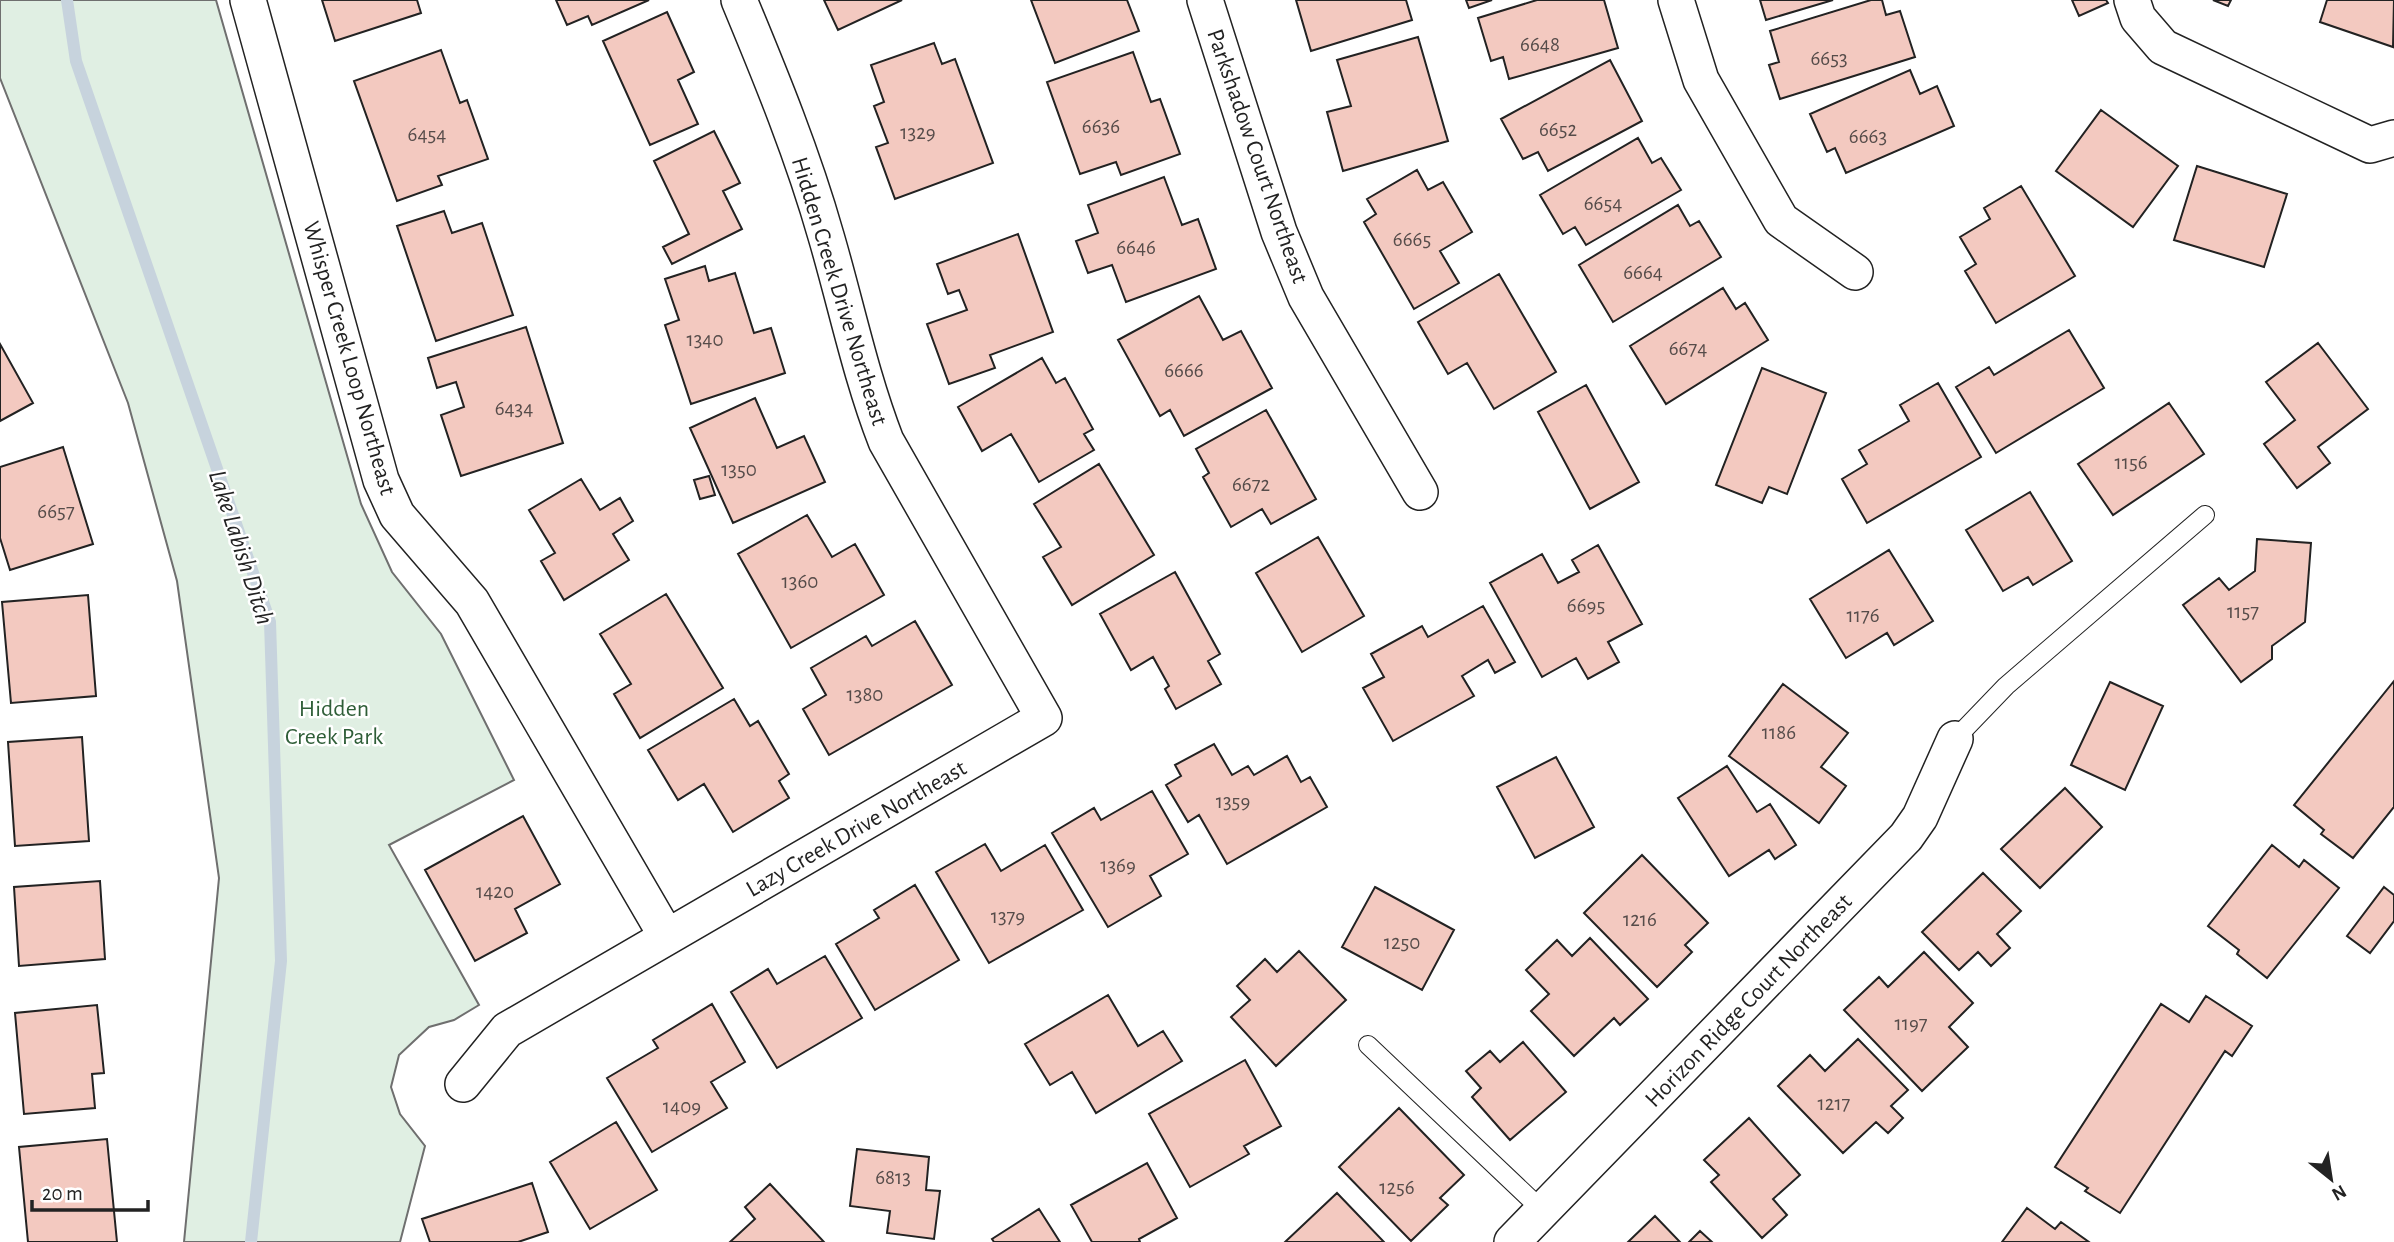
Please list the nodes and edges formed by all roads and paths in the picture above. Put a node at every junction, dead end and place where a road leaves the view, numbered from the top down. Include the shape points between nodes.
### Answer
1 (248, 0) edge
2 (740, 0) edge
3 (1205, 0) edge
4 (1676, 0) edge
5 (2132, 0) edge
6 (2394, 138) edge
7 (1855, 272) dead end
8 (1420, 492) dead end
9 (2204, 515) dead end
10 (1044, 718) joint
11 (1955, 739) joint
12 (667, 937) junction
13 (1368, 1045) dead end
14 (463, 1084) dead end
15 (1543, 1211) junction
16 (1513, 1242) edge

1 - 12 street, Whisper Creek Loop Northeast via 381,480 397,515 472,602
2 - 10 street, Hidden Creek Drive Northeast via 826,234 870,402 886,441
3 - 8 street, Parkshadow Court Northeast via 1279,232 1306,297
4 - 7 street via 1701,80 1781,220
5 - 6 street via 2138,18 2163,47 2370,145
9 - 11 lane via 2006,686
10 - 12 street, Lazy Creek Drive Northeast
11 - 15 street, Horizon Ridge Court Northeast via 1920,817 1906,837
12 - 14 street, Lazy Creek Drive Northeast via 507,1030
13 - 15 lane
15 - 16 street, Horizon Ridge Court Northeast

